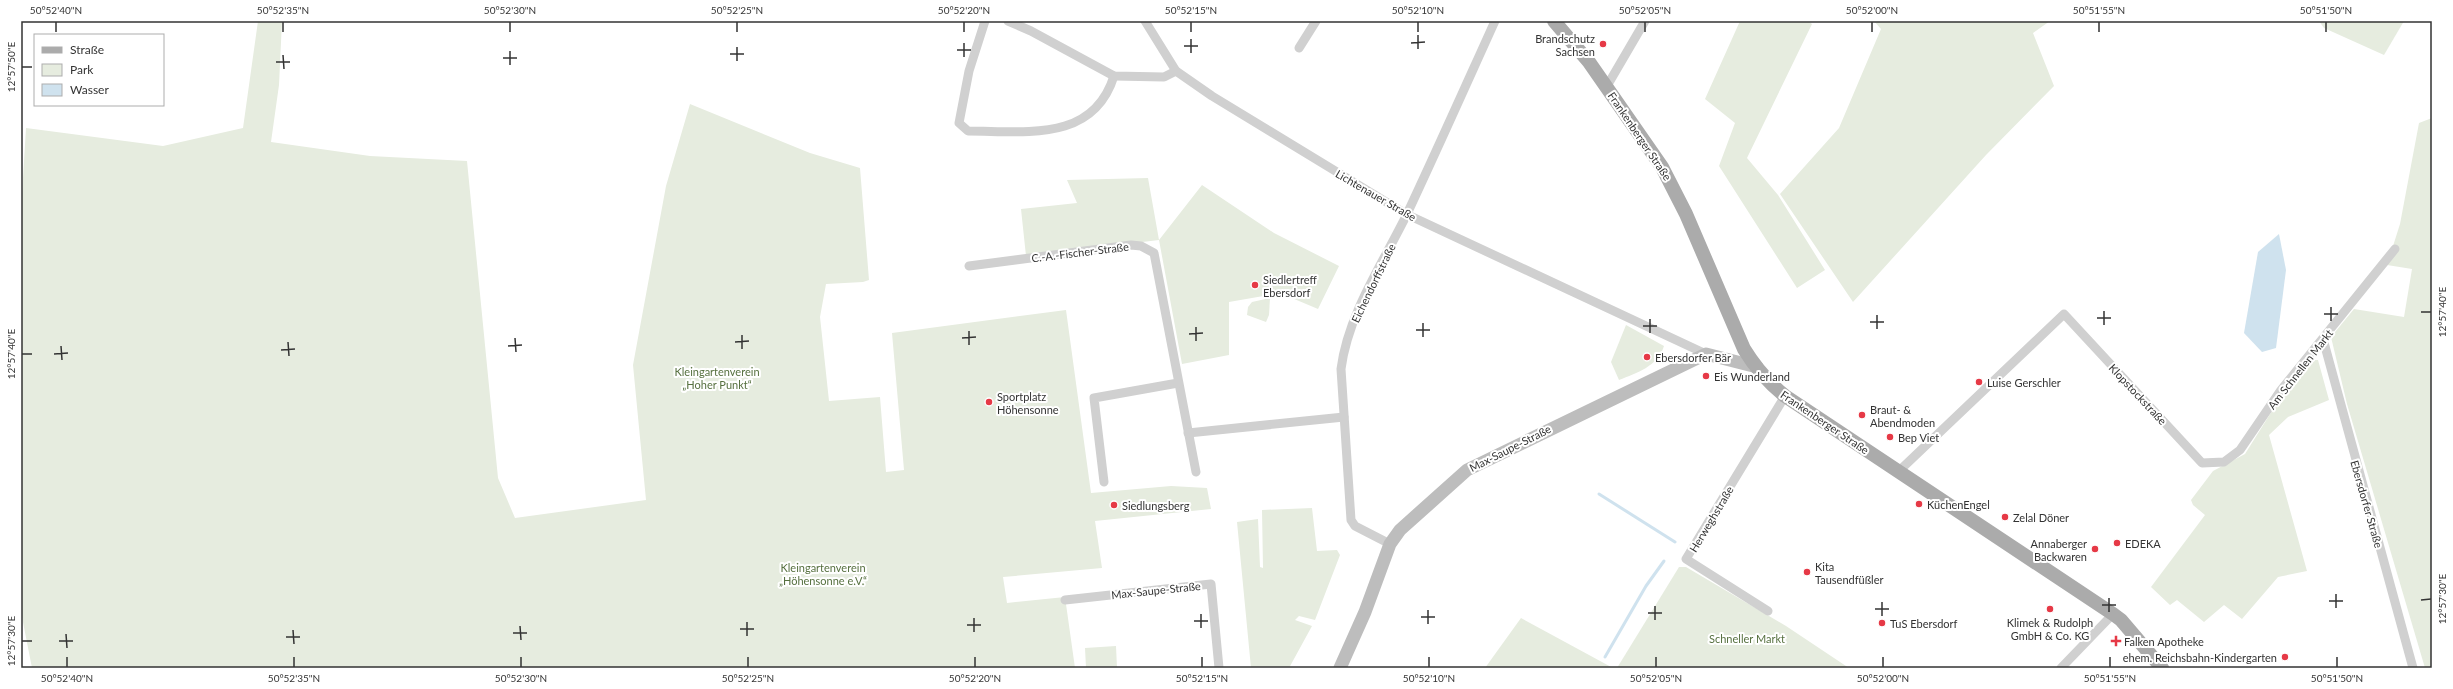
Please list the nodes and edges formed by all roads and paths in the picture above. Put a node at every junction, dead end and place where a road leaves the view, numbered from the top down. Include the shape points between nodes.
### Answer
1 (984, 21) edge
2 (1008, 21) edge
3 (1145, 21) edge
4 (1316, 21) edge
5 (1495, 21) edge
6 (1554, 21) edge
7 (1645, 21) edge
8 (1299, 48) dead end
9 (1176, 71) junction
10 (1114, 76) junction
11 (1607, 86) junction
12 (1406, 214) junction
13 (2395, 249) dead end
14 (969, 266) dead end
15 (2323, 339) junction
16 (1706, 354) junction
17 (1756, 367) junction
18 (1178, 383) junction
19 (1786, 396) junction
20 (1344, 417) junction
21 (1188, 433) junction
22 (2216, 464) joint
23 (1899, 471) junction
24 (1196, 472) dead end
25 (1104, 482) dead end
26 (1390, 544) junction
27 (1065, 600) dead end
28 (1768, 611) dead end
29 (2113, 614) junction
30 (1219, 668) edge
31 (1340, 668) edge
32 (2061, 668) edge
33 (2162, 668) edge
34 (2413, 668) edge

1 - 10 street via 969,71 959,123 968,131 1065,128 1093,111 1109,91
2 - 10 street via 1031,30
3 - 9 street
4 - 8 street
5 - 12 street, Eichendorffstraße
6 - 11 main road, Frankenberger Straße
7 - 11 street
9 - 10 street via 1164,77
9 - 12 street, Lichtenauer Straße via 1212,96
11 - 17 main road, Frankenberger Straße via 1672,184 1739,338
12 - 16 street, Lichtenauer Straße
12 - 20 street, Eichendorffstraße via 1344,346 1341,369
13 - 15 street, Am Schnellen Markt
14 - 18 street, C.-A.-Fischer-Straße via 1141,246 1154,254
15 - 22 street, Am Schnellen Markt via 2281,390 2240,450 2224,462
15 - 34 street, Ebersdorfer Straße
16 - 17 street, Lichtenauer Straße
16 - 26 street, Max-Saupe-Straße via 1467,470 1400,530
17 - 19 main road, Frankenberger Straße
18 - 21 street, C.-A.-Fischer-Straße
18 - 25 street via 1094,398
19 - 23 main road, Frankenberger Straße
19 - 28 street, Herweghstraße via 1686,558
20 - 21 street
20 - 26 street, Eichendorffstraße via 1351,520 1355,526
21 - 24 street, C.-A.-Fischer-Straße
22 - 23 street, Klopstockstraße via 2202,464 2064,314
23 - 29 main road, Frankenberger Straße
26 - 31 street, Max-Saupe-Straße via 1365,612
27 - 30 street, Max-Saupe-Straße via 1210,584
29 - 32 street
29 - 33 main road, Frankenberger Straße

